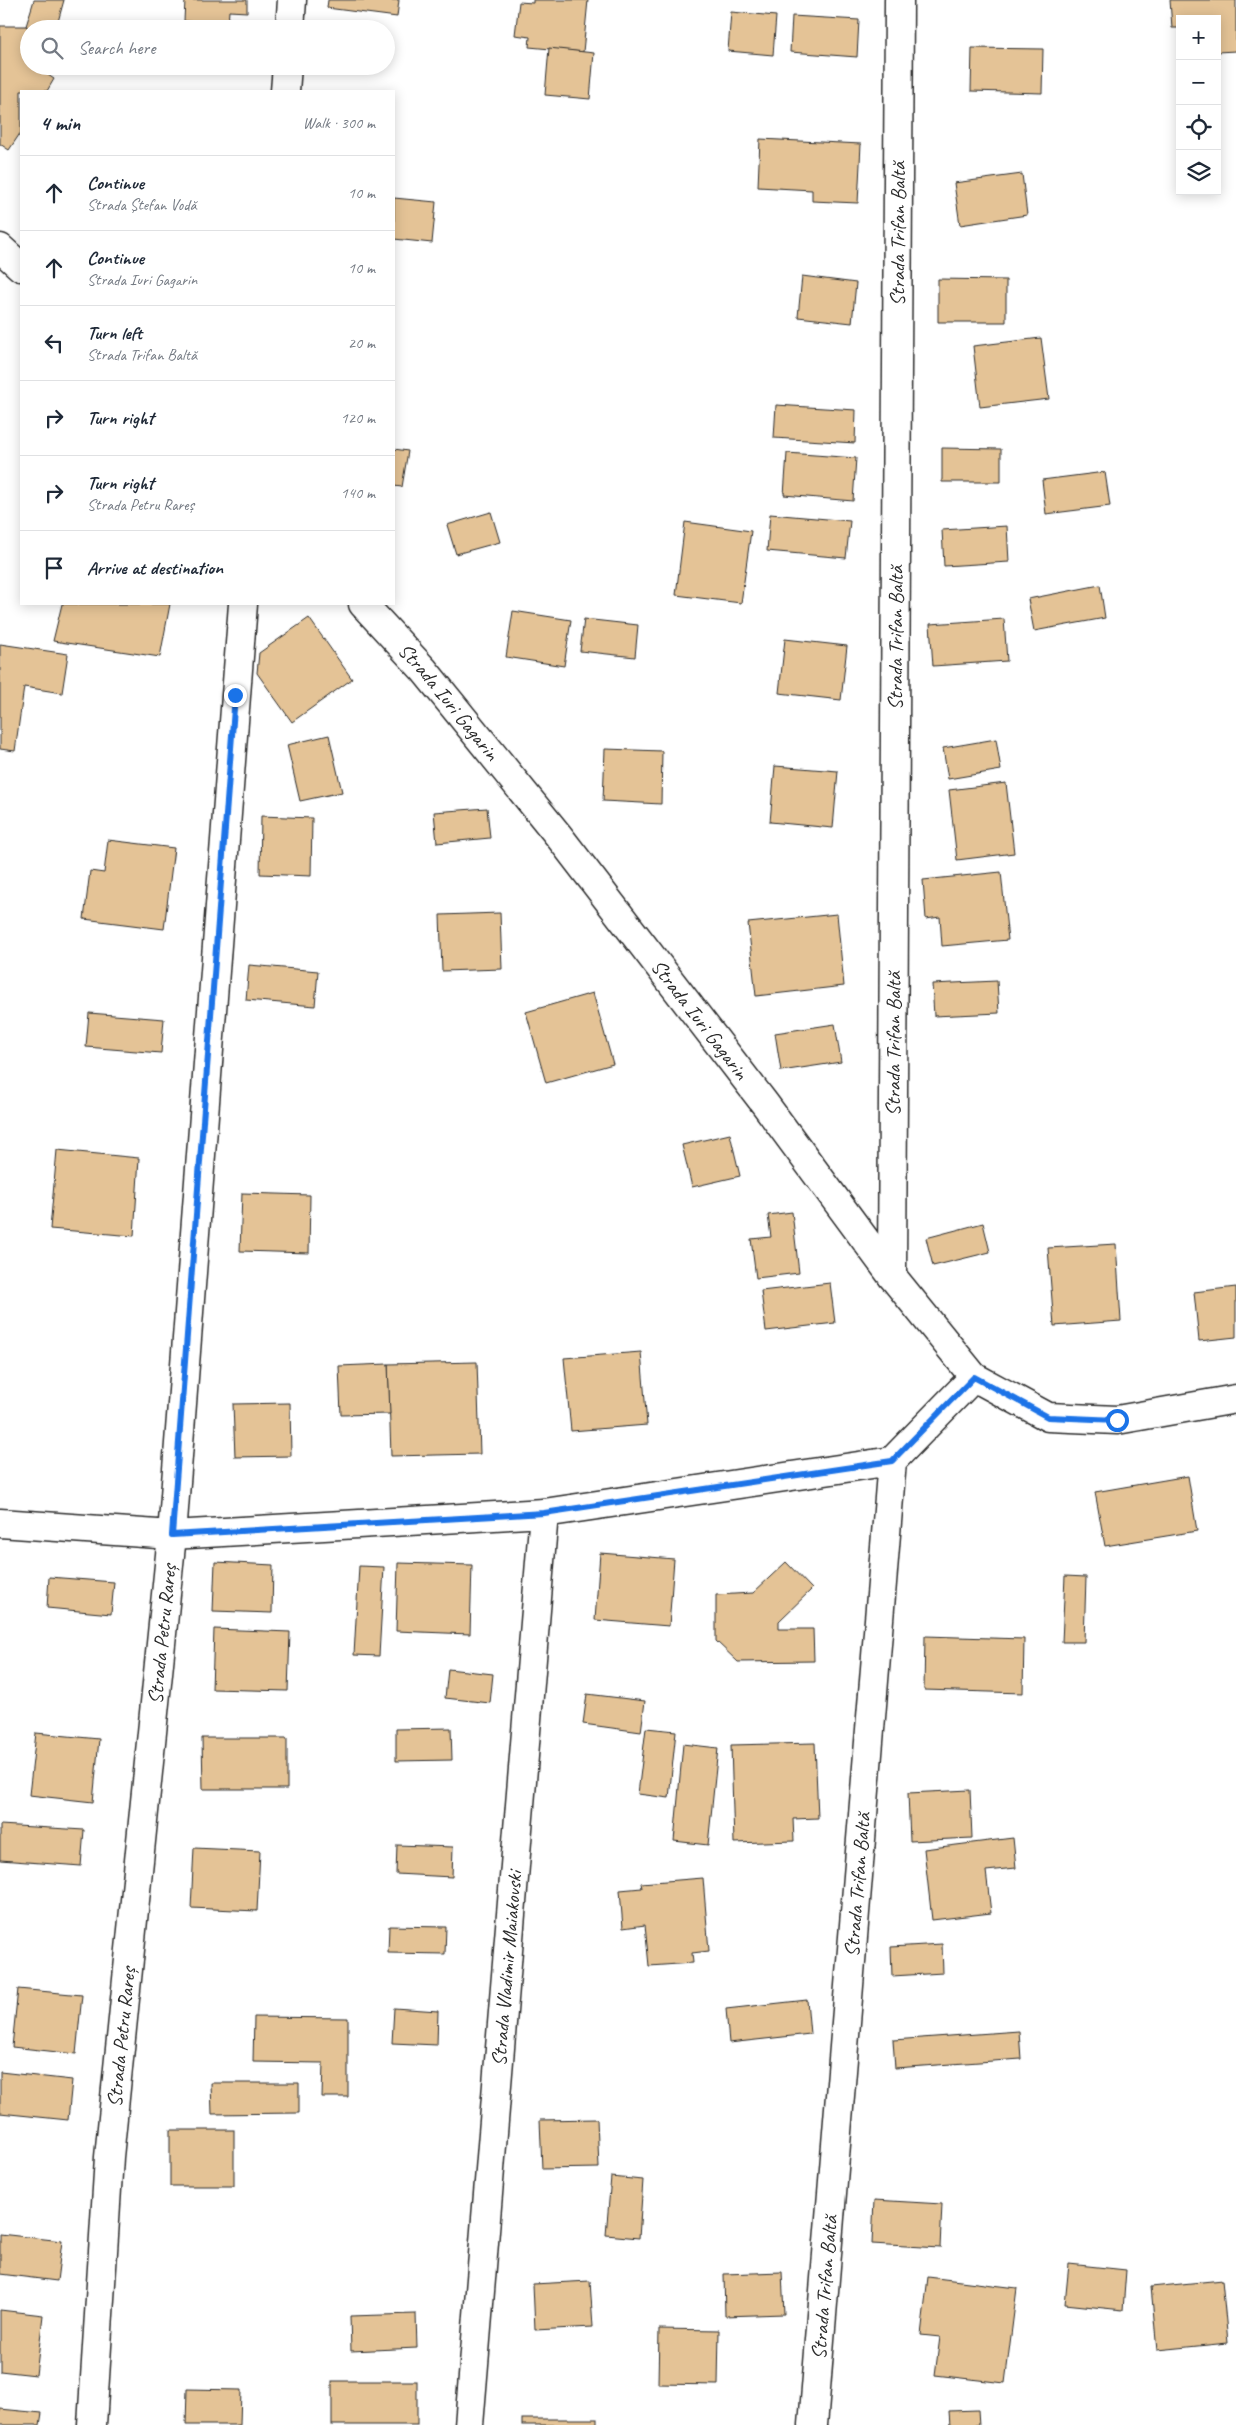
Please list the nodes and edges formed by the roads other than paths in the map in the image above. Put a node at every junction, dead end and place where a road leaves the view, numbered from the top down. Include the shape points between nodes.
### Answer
1 (292, 0) edge
2 (899, 0) edge
3 (291, 20) edge
4 (286, 75) edge
5 (285, 90) edge
6 (0, 248) edge
7 (20, 266) edge
8 (243, 605) edge
9 (364, 605) edge
10 (892, 1276) junction
11 (974, 1377) junction
12 (1236, 1399) edge
13 (892, 1461) junction
14 (544, 1513) junction
15 (0, 1523) edge
16 (172, 1535) junction
17 (92, 2425) edge
18 (469, 2425) edge
19 (814, 2425) edge

1 - 3 street
2 - 10 street, Strada Trifan Baltă
4 - 5 street
6 - 7 street
8 - 16 street, Strada Petru Rareș
9 - 10 street, Strada Iuri Gagarin via 424,670 558,835 765,1104
10 - 11 street, Strada Iuri Gagarin
11 - 12 street, Strada Iuri Gagarin via 1048,1417 1117,1420
11 - 13 street
13 - 14 street
13 - 19 street, Strada Trifan Baltă
14 - 16 street
14 - 18 street, Strada Vladimir Maiakovski
15 - 16 street
16 - 17 street, Strada Petru Rareș via 109,2157

